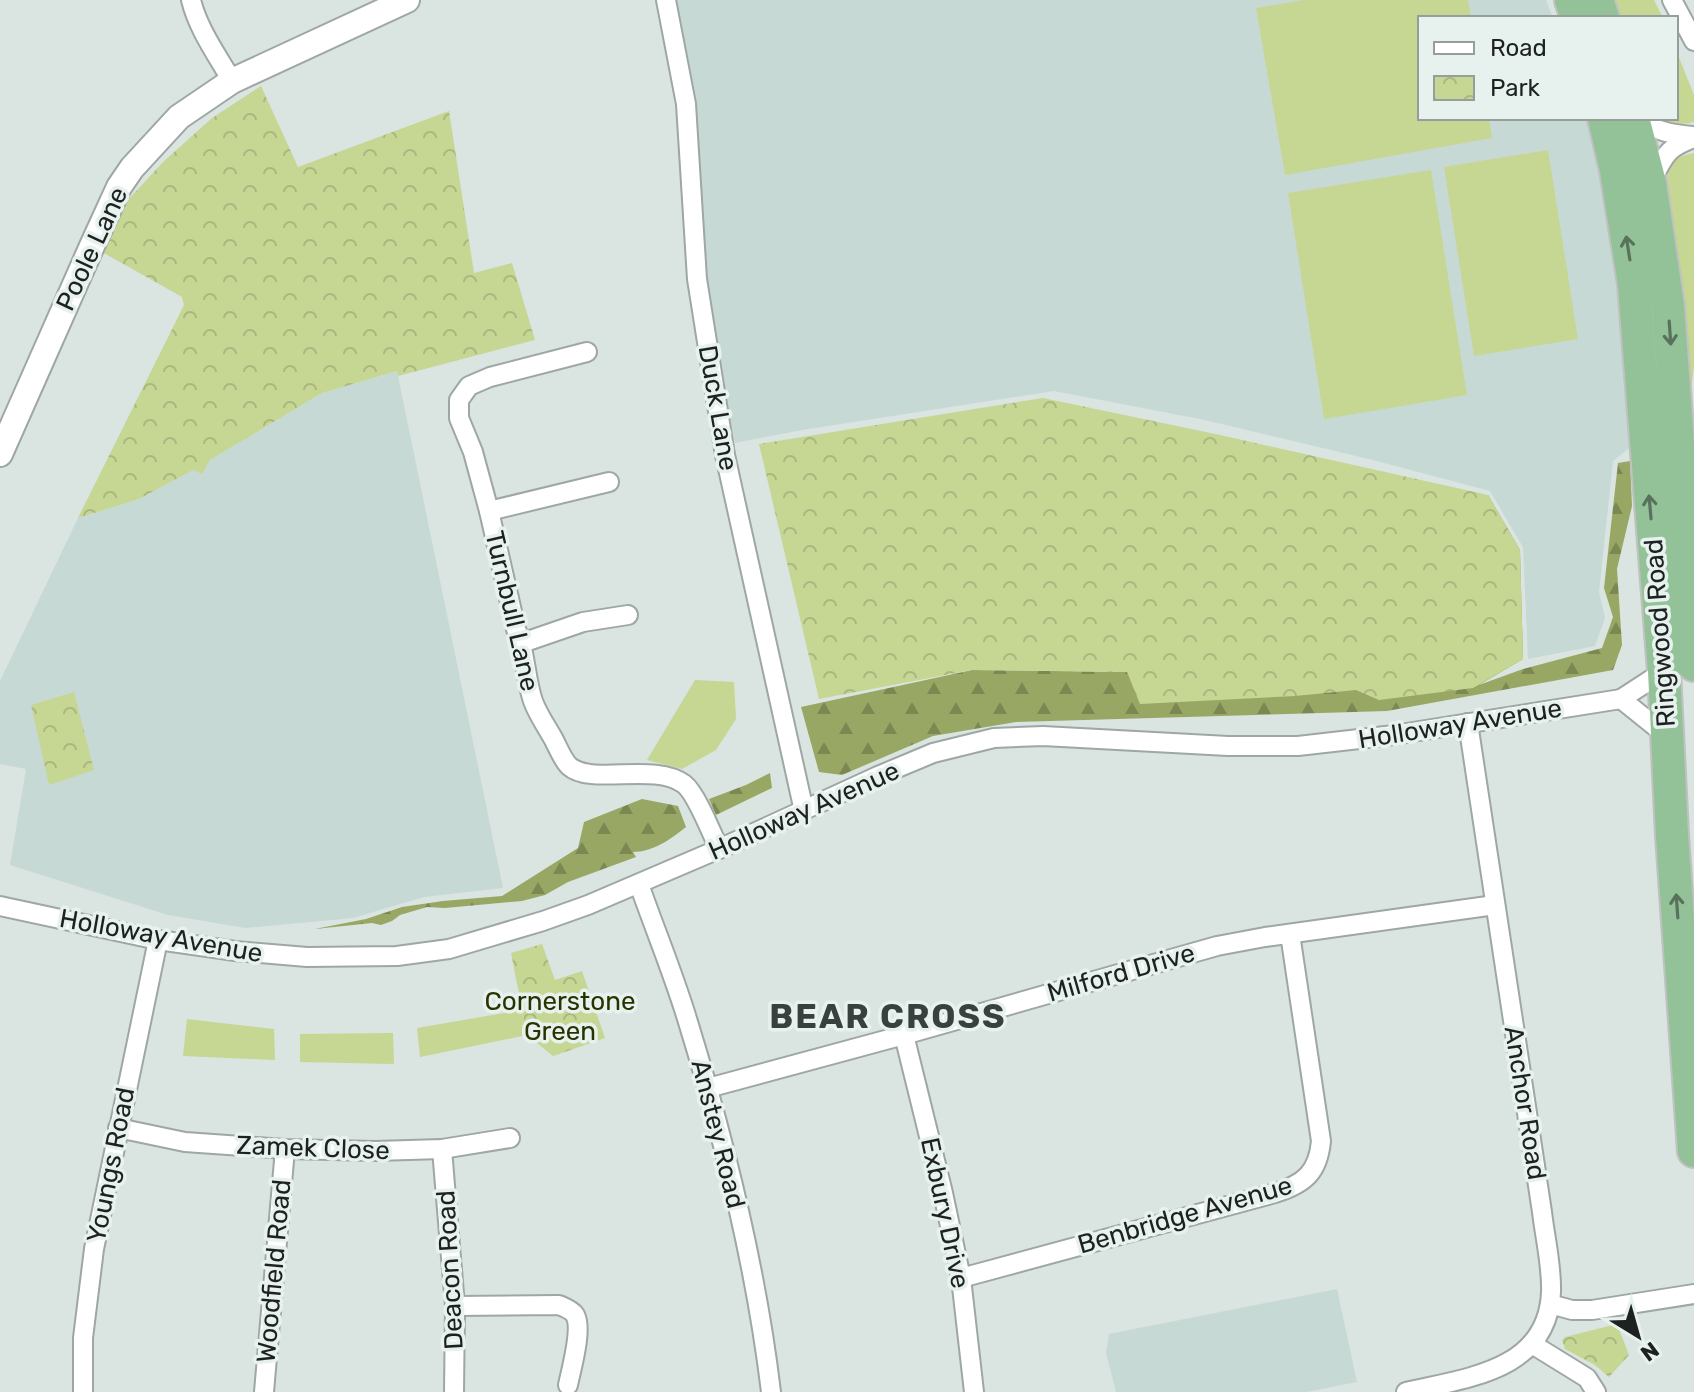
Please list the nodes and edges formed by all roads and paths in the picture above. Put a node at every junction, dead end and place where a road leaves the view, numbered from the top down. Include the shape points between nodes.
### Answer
1 (191, 0) edge
2 (407, 0) edge
3 (666, 0) edge
4 (1672, 0) edge
5 (1694, 41) edge
6 (232, 81) junction
7 (1604, 120) edge
8 (1634, 120) edge
9 (1642, 120) edge
10 (1694, 137) edge
11 (1650, 183) junction
12 (587, 352) dead end
13 (0, 454) edge
14 (609, 482) dead end
15 (489, 511) junction
16 (628, 615) dead end
17 (522, 643) junction
18 (1679, 668) edge
19 (1621, 699) junction
20 (1468, 723) junction
21 (1667, 736) junction
22 (804, 811) junction
23 (719, 849) junction
24 (639, 884) junction
25 (1495, 905) junction
26 (0, 906) edge
27 (1290, 934) junction
28 (158, 940) junction
29 (904, 1035) junction
30 (708, 1088) junction
31 (118, 1128) junction
32 (510, 1138) dead end
33 (285, 1149) junction
34 (442, 1149) junction
35 (1694, 1151) edge
36 (961, 1278) junction
37 (1694, 1294) edge
38 (1550, 1304) junction
39 (455, 1306) junction
40 (1532, 1344) junction
41 (568, 1385) dead end
42 (83, 1392) edge
43 (264, 1392) edge
44 (454, 1392) edge
45 (771, 1392) edge
46 (974, 1392) edge
47 (1406, 1392) edge
48 (1596, 1392) edge

1 - 6 street
2 - 6 street, Poole Lane
3 - 22 street, Duck Lane via 686,104 697,279 721,430
4 - 5 street
6 - 13 street, Poole Lane via 179,117 119,187
18 -> 7 highway, Ringwood Road via 1634,284
8 - 11 highway, Ringwood Road
9 - 10 street via 1668,134
10 - 11 street via 1668,150
11 -> 18 highway, Ringwood Road via 1668,306
12 - 15 street, Turnbull Lane via 490,377 469,386 459,400 459,418
14 - 15 street
15 - 17 street, Turnbull Lane
16 - 17 street via 583,622
17 - 23 street, Turnbull Lane via 534,704 568,766 601,774 658,774 685,784
18 - 19 street, Holloway Avenue
18 - 21 highway, Ringwood Road
19 - 20 street, Holloway Avenue
19 - 21 street
20 - 22 street, Holloway Avenue via 1298,746 994,738 933,753
20 - 25 street, Anchor Road
35 -> 21 highway, Ringwood Road
22 - 23 street, Holloway Avenue
23 - 24 street, Holloway Avenue
24 - 28 street, Holloway Avenue via 449,949 397,956 261,954
24 - 30 street, Anstey Road
25 - 27 street, Milford Drive
25 - 38 street, Anchor Road via 1542,1212
26 - 28 street, Holloway Avenue
27 - 29 street, Milford Drive via 1217,946
27 - 36 street, Benbridge Avenue via 1321,1141 1315,1166 1305,1179 1275,1193
28 - 31 street, Youngs Road
29 - 30 street, Milford Drive
29 - 36 street, Exbury Drive
30 - 45 street, Anstey Road via 756,1291
31 - 33 street, Zamek Close via 185,1142
31 - 42 street, Youngs Road via 88,1289
32 - 34 street, Zamek Close
33 - 34 street, Zamek Close
33 - 43 street, Woodfield Road
34 - 39 street, Deacon Road
36 - 46 street, Exbury Drive
37 - 38 street via 1592,1310
38 - 40 street, Anchor Road
39 - 41 street via 569,1309 577,1325
39 - 44 street, Deacon Road
40 - 47 street, Anchor Road via 1498,1368
40 - 48 street via 1587,1378

